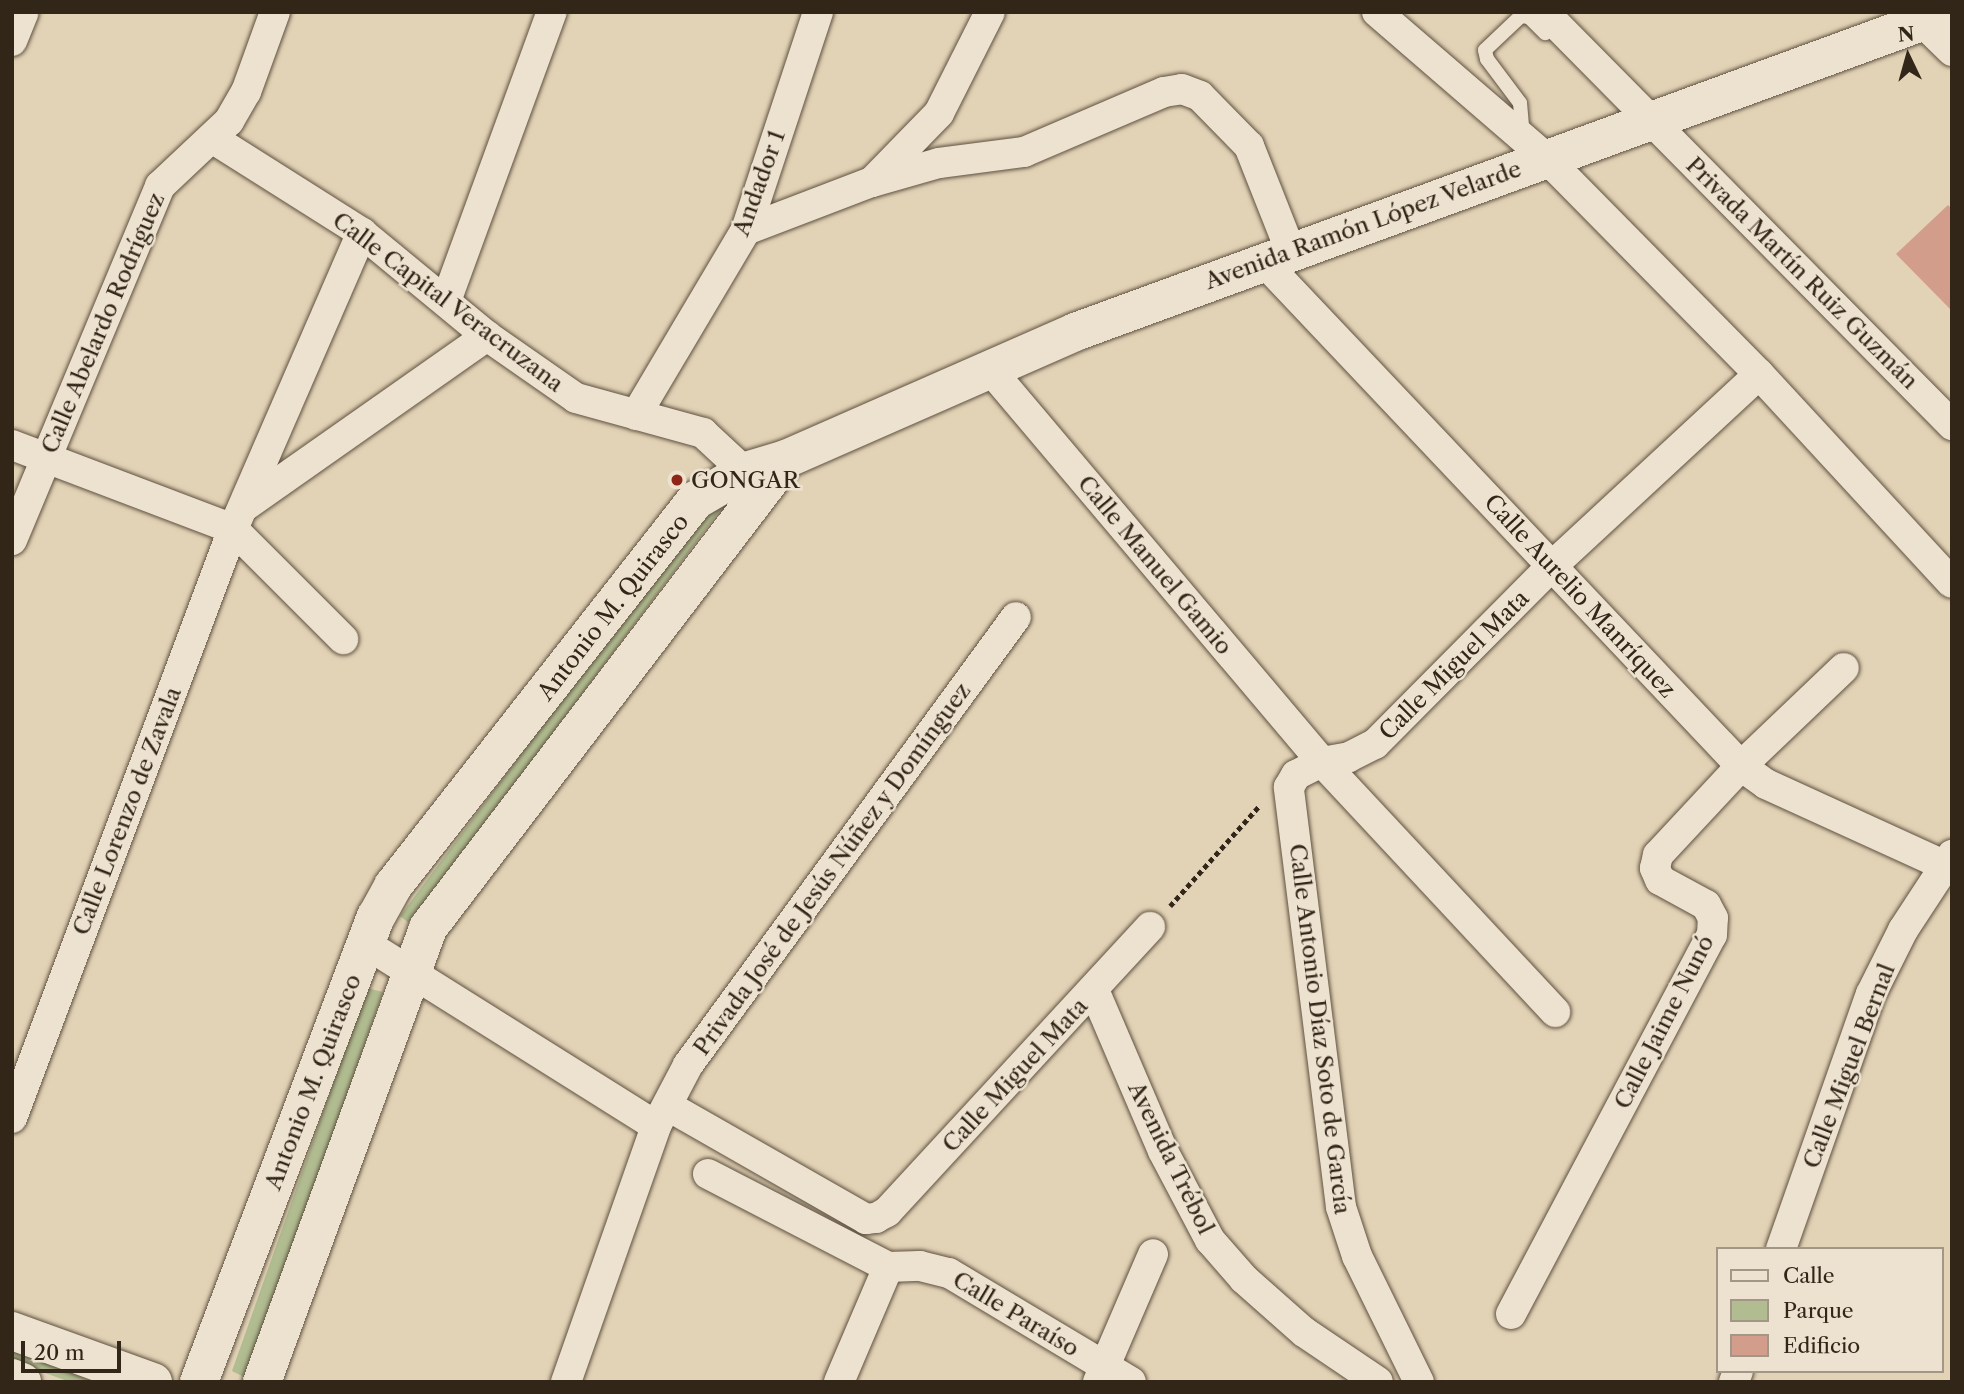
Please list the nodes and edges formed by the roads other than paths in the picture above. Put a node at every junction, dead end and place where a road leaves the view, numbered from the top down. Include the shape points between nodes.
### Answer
1 (24, 12) edge
2 (275, 12) edge
3 (552, 12) edge
4 (818, 12) edge
5 (990, 12) edge
6 (1377, 12) edge
7 (1544, 12) edge
8 (1928, 16) edge
9 (12, 41) edge
10 (1952, 51) edge
11 (1602, 71) junction
12 (1652, 121) junction
13 (212, 138) junction
14 (1535, 148) junction
15 (872, 182) junction
16 (746, 230) junction
17 (362, 233) junction
18 (1277, 257) junction
19 (446, 301) junction
20 (487, 336) junction
21 (989, 368) junction
22 (1759, 374) junction
23 (636, 415) junction
24 (1952, 425) edge
25 (12, 445) edge
26 (45, 456) junction
27 (786, 459) joint
28 (754, 479) junction
29 (239, 517) junction
30 (12, 540) edge
31 (1552, 566) junction
32 (1952, 583) edge
33 (1016, 617) dead end
34 (343, 639) dead end
35 (1844, 668) dead end
36 (1322, 762) junction
37 (1741, 766) junction
38 (1948, 860) edge
39 (1150, 927) road end
40 (366, 944) junction
41 (409, 971) junction
42 (1094, 990) junction
43 (1555, 1012) dead end
44 (662, 1116) junction
45 (12, 1118) edge
46 (752, 1154) junction
47 (708, 1174) dead end
48 (752, 1197) junction
49 (1783, 1247) edge
50 (1153, 1254) dead end
51 (888, 1267) junction
52 (1511, 1314) dead end
53 (12, 1331) edge
54 (1101, 1374) edge
55 (12, 1378) edge
56 (22, 1382) edge
57 (153, 1382) edge
58 (199, 1382) edge
59 (261, 1382) edge
60 (566, 1382) edge
61 (839, 1382) edge
62 (1131, 1382) edge
63 (1378, 1382) edge
64 (1419, 1382) edge

1 - 9 street
2 - 13 street, Calle Abelardo Rodríguez via 246,92 229,121
3 - 19 street
4 - 16 street, Andador 1
5 - 15 street via 939,113
6 - 14 street
7 - 11 street, Privada Martín Ruiz Guzmán
8 - 10 street
8 - 12 main road, Avenida Ramón López Velarde
11 - 12 street, Privada Martín Ruiz Guzmán
11 - 14 lane via 1582,70 1529,17 1521,16 1489,43 1487,59 1523,110
12 - 14 main road, Avenida Ramón López Velarde
12 - 24 street, Privada Martín Ruiz Guzmán
13 - 17 street, Calle Capital Veracruzana
13 - 26 street, Calle Abelardo Rodríguez via 160,186
14 - 18 main road, Avenida Ramón López Velarde
14 - 22 street
15 - 16 street
15 - 18 street via 939,163 1024,152 1182,89 1200,96 1249,146
16 - 23 street, Andador 1
17 - 19 street, Calle Capital Veracruzana
17 - 29 street, Calle Lorenzo de Zavala
18 - 21 main road, Avenida Ramón López Velarde
18 - 31 street, Calle Aurelio Manríquez
19 - 20 street, Calle Capital Veracruzana
20 - 23 street, Calle Capital Veracruzana via 576,398
20 - 29 street
21 - 27 main road, Avenida Ramón López Velarde
21 - 36 street, Calle Manuel Gamio
22 - 31 street, Calle Miguel Mata
22 - 32 street
23 - 28 street, Calle Capital Veracruzana via 703,433
25 - 26 street
26 - 29 street
26 - 30 street, Calle Abelardo Rodríguez
27 - 28 main road, Antonio M. Quirasco
28 - 40 main road, Antonio M. Quirasco via 696,500 393,886
28 - 41 main road, Antonio M. Quirasco via 444,902
29 - 34 street
29 - 45 street, Calle Lorenzo de Zavala
31 - 36 street, Calle Miguel Mata via 1375,744 1349,757
31 - 37 street, Calle Aurelio Manríquez
33 - 44 street, Privada José de Jesús Núñez y Domínguez via 718,1022
35 - 37 street
36 - 43 street, Calle Manuel Gamio
36 - 64 street, Calle Antonio Díaz Soto de García via 1296,775 1289,787 1341,1207 1357,1256
37 - 38 street, Calle Aurelio Manríquez via 1766,784
37 - 52 street, Calle Jaime Nunó via 1658,855 1655,868 1660,880 1706,905 1713,918 1713,935
38 - 49 street, Calle Miguel Bernal via 1903,930 1871,994
39 - 42 street, Calle Miguel Mata
40 - 41 street
40 - 58 main road, Antonio M. Quirasco
41 - 44 street
41 - 59 main road, Antonio M. Quirasco
42 - 46 street, Calle Miguel Mata via 876,1219 866,1219
42 - 63 street, Avenida Trébol via 1163,1151 1210,1240 1244,1279 1304,1332
44 - 46 street
44 - 60 street, Privada José de Jesús Núñez y Domínguez
46 - 48 street
47 - 48 street, Calle Paraíso
48 - 51 street, Calle Paraíso
50 - 54 street
51 - 54 street, Calle Paraíso via 920,1266 949,1273
51 - 61 street
53 - 57 main road
54 - 62 street, Calle Paraíso
55 - 56 main road

